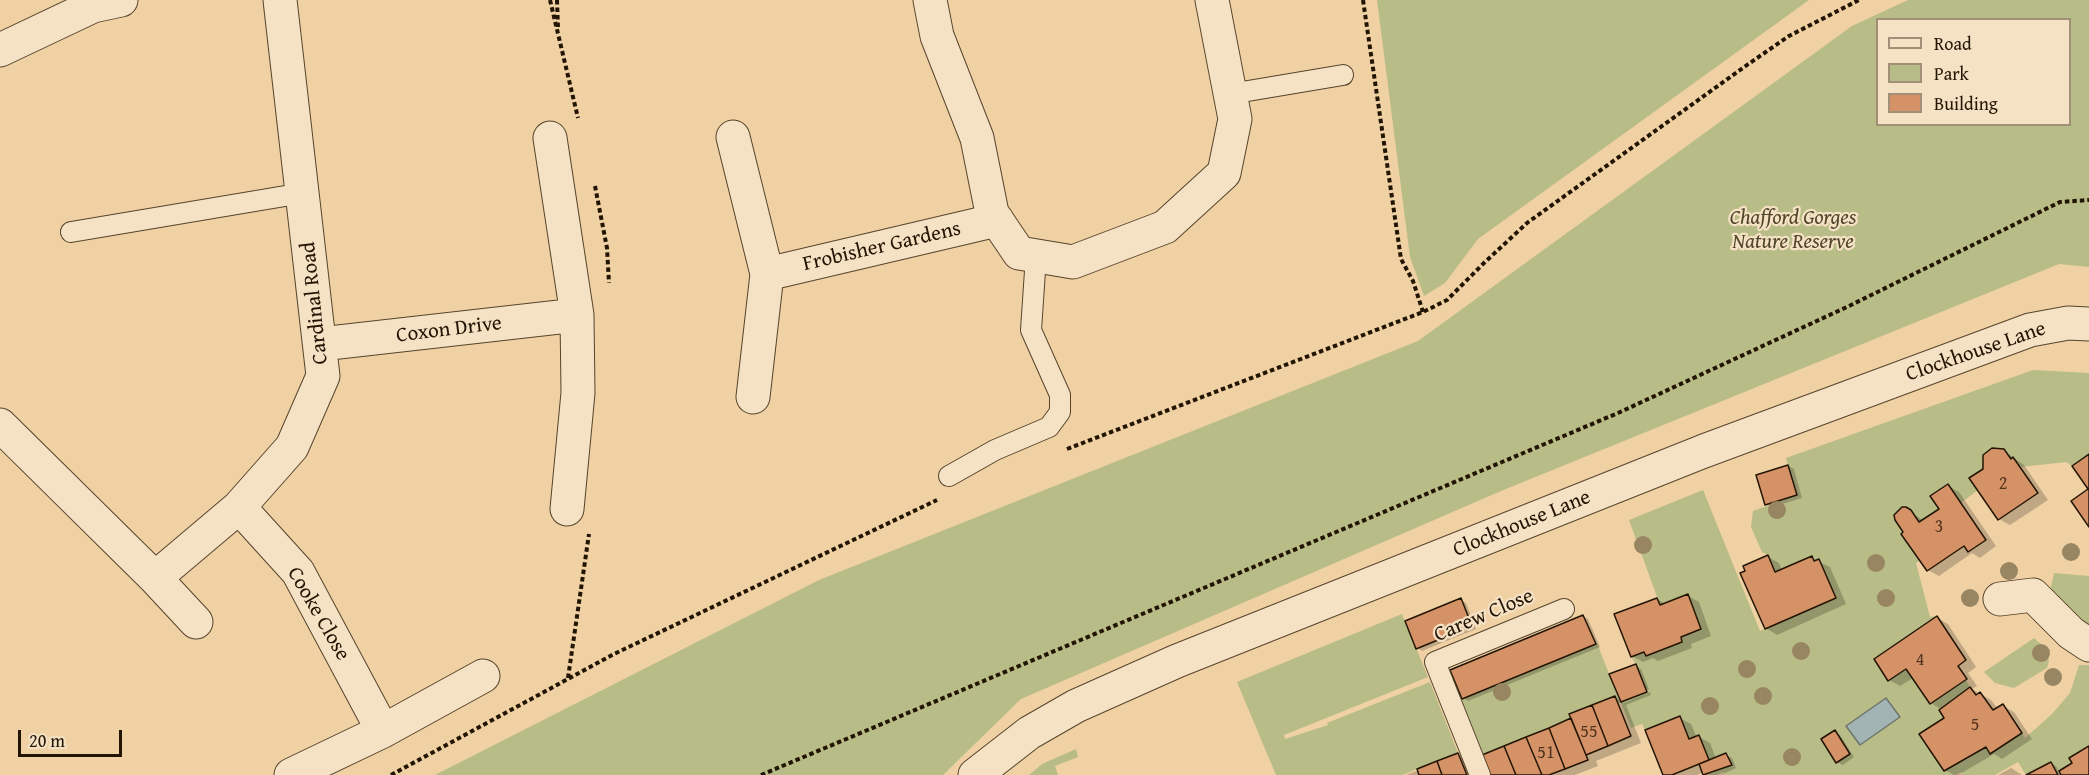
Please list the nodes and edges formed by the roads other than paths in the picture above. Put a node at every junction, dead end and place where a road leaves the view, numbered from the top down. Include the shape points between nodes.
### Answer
1 (121, 0) edge
2 (280, 0) edge
3 (930, 0) edge
4 (1212, 0) edge
5 (0, 50) edge
6 (1344, 75) dead end
7 (1230, 94) junction
8 (733, 137) dead end
9 (550, 138) dead end
10 (303, 194) junction
11 (997, 220) junction
12 (71, 232) dead end
13 (1036, 256) junction
14 (767, 274) junction
15 (576, 315) junction
16 (2089, 324) edge
17 (321, 344) junction
18 (753, 397) dead end
19 (0, 425) edge
20 (949, 476) dead end
21 (239, 507) junction
22 (567, 509) dead end
23 (155, 578) junction
24 (2000, 599) dead end
25 (1564, 609) dead end
26 (196, 621) dead end
27 (2089, 645) edge
28 (483, 676) dead end
29 (383, 731) junction
30 (291, 775) edge
31 (975, 775) edge
32 (1480, 775) edge

1 - 5 street via 93,6
2 - 10 street, Cardinal Road
3 - 11 street via 937,36 977,138 992,213
4 - 7 street
6 - 7 lane
7 - 13 street via 1235,118 1224,173 1165,227 1073,262
8 - 14 street
9 - 15 street
10 - 12 lane
10 - 17 street, Cardinal Road
11 - 13 street via 1019,253
11 - 14 street, Frobisher Gardens
13 - 20 lane via 1031,330 1060,395 1060,412 1049,427 995,450
14 - 18 street
15 - 17 street, Coxon Drive
15 - 22 street via 578,393
16 - 31 street, Clockhouse Lane via 2068,322 2019,334 1704,451 1177,661 1076,706 1029,733
17 - 21 street, Cardinal Road via 323,375 292,447
19 - 23 street
21 - 23 street, Cardinal Road
21 - 29 street, Cooke Close via 298,572
23 - 26 street
24 - 27 street via 2038,584 2071,633
25 - 32 lane, Carew Close via 1435,662
28 - 29 street
29 - 30 street

